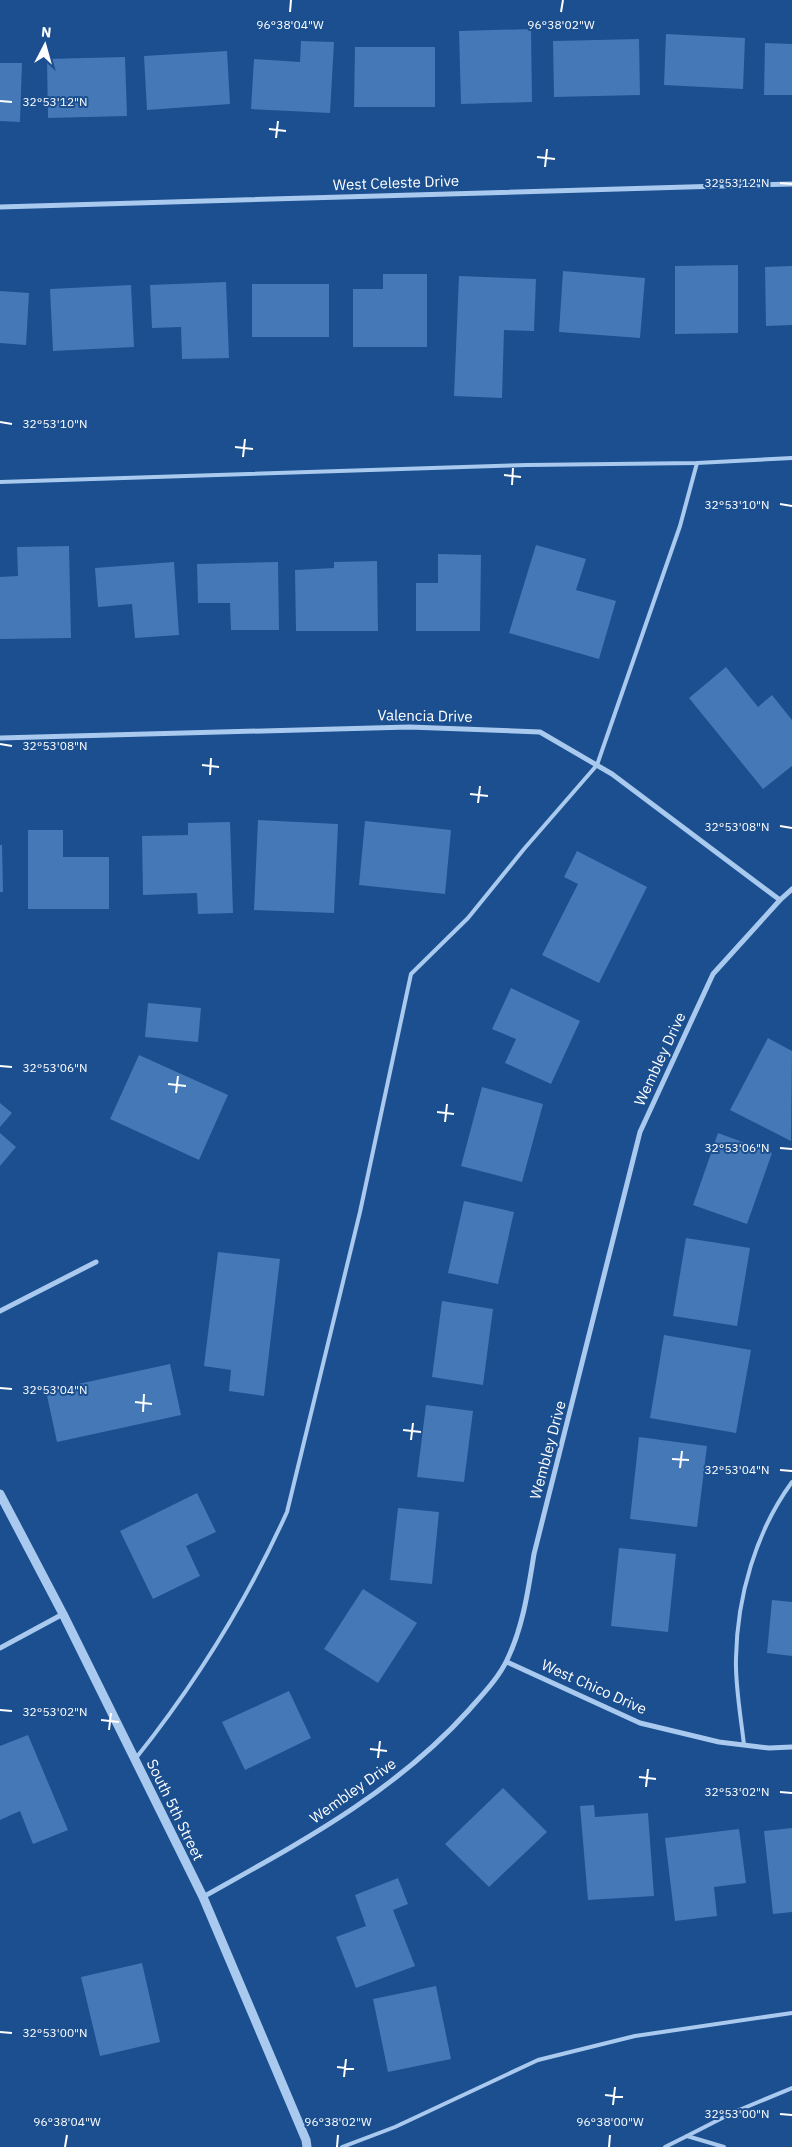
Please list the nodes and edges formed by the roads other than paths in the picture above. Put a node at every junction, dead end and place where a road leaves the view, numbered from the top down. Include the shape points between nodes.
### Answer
1 (792, 184) edge
2 (0, 207) edge
3 (792, 458) edge
4 (697, 463) junction
5 (0, 482) edge
6 (0, 738) edge
7 (596, 765) junction
8 (792, 889) edge
9 (780, 900) junction
10 (96, 1262) dead end
11 (0, 1311) edge
12 (792, 1482) edge
13 (0, 1494) edge
14 (63, 1614) junction
15 (0, 1648) edge
16 (507, 1662) junction
17 (744, 1745) junction
18 (792, 1747) edge
19 (135, 1759) junction
20 (203, 1897) junction
21 (792, 2013) edge
22 (792, 2088) edge
23 (687, 2136) junction
24 (307, 2147) edge
25 (342, 2147) edge
26 (665, 2147) edge
27 (724, 2147) edge

1 - 2 street, West Celeste Drive
3 - 4 lane
4 - 5 lane via 517,465
4 - 7 lane via 680,526
6 - 7 street, Valencia Drive via 409,727 540,732
7 - 9 street, Valencia Drive
7 - 19 lane via 468,918 411,974 360,1212 287,1512 240,1606 160,1727
8 - 9 street
9 - 16 street, Wembley Drive via 713,974 640,1132 534,1554 523,1619
10 - 11 street
12 - 17 lane via 761,1537 741,1600 736,1658
13 - 14 street, South 5th Street
14 - 15 street
14 - 19 street, South 5th Street
16 - 17 street, West Chico Drive via 640,1723
16 - 20 street, Wembley Drive via 447,1734 399,1777 318,1832
17 - 18 street, West Chico Drive
19 - 20 street, South 5th Street
20 - 24 street, South 5th Street
21 - 25 lane via 636,2036 538,2060 395,2127
22 - 23 lane
23 - 26 lane
23 - 27 lane

